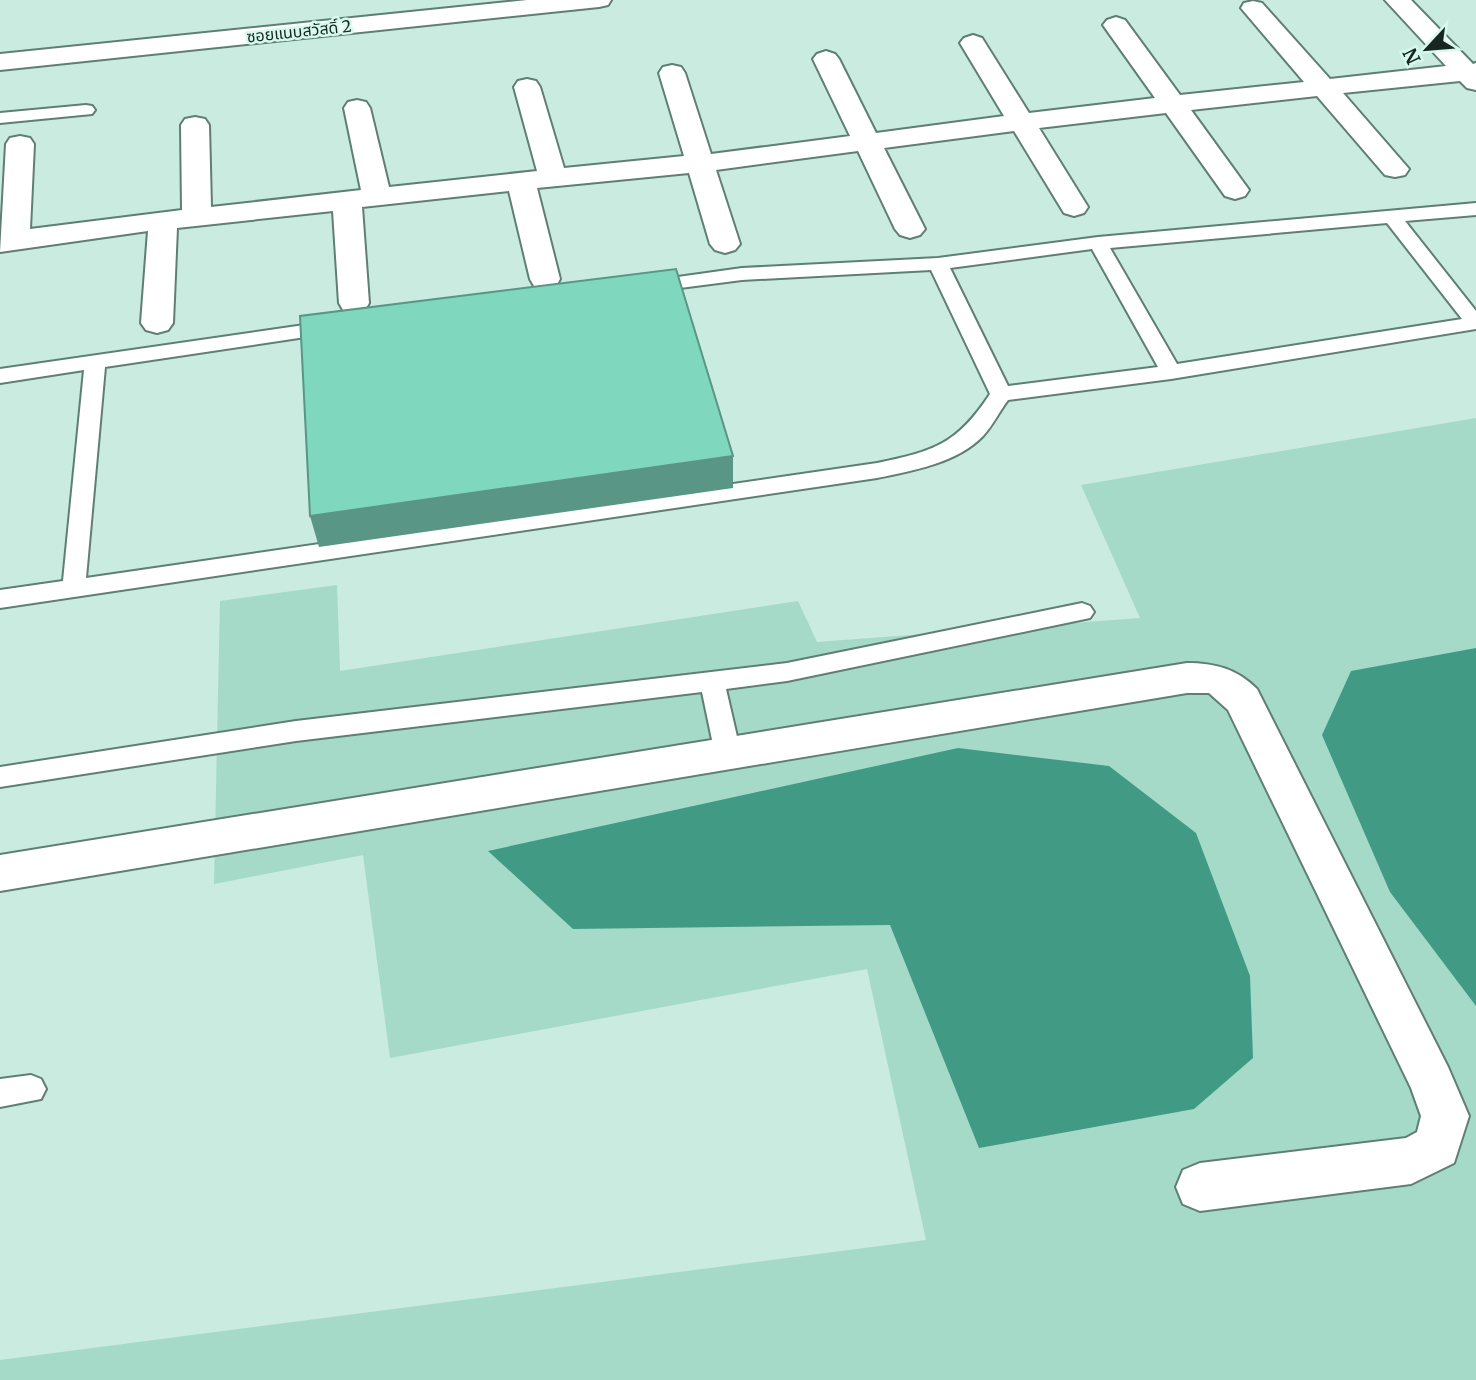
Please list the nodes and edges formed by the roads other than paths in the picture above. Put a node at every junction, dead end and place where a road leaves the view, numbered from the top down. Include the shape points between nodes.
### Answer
1 (599, 0) edge
2 (1397, 0) edge
3 (1253, 8) dead end
4 (1116, 25) dead end
5 (974, 43) dead end
6 (826, 59) dead end
7 (0, 62) edge
8 (672, 73) dead end
9 (1473, 75) edge
10 (527, 87) dead end
11 (1323, 88) junction
12 (1173, 104) junction
13 (357, 108) dead end
14 (86, 110) dead end
15 (0, 118) edge
16 (1023, 123) junction
17 (195, 125) dead end
18 (867, 143) junction
19 (19, 144) dead end
20 (702, 163) junction
21 (1395, 169) dead end
22 (552, 177) junction
23 (521, 181) junction
24 (1236, 190) dead end
25 (377, 197) junction
26 (348, 200) junction
27 (1074, 207) dead end
28 (1476, 209) edge
29 (197, 218) junction
30 (1393, 218) junction
31 (163, 223) junction
32 (910, 229) dead end
33 (8, 241) edge
34 (1098, 243) junction
35 (726, 244) dead end
36 (938, 264) junction
37 (545, 279) dead end
38 (634, 288) edge
39 (352, 314) joint
40 (157, 323) dead end
41 (1476, 323) edge
42 (95, 362) junction
43 (1171, 372) junction
44 (0, 376) edge
45 (1001, 394) junction
46 (74, 588) junction
47 (0, 598) edge
48 (1083, 612) dead end
49 (712, 682) junction
50 (728, 754) junction
51 (0, 776) edge
52 (0, 873) edge
53 (31, 1089) dead end
54 (0, 1093) edge
55 (1200, 1187) dead end

1 - 7 street, ซอยแนบสวัสดิ์ 2
2 - 9 street
3 - 11 street
4 - 12 street
5 - 16 street
6 - 18 street
8 - 20 street
9 - 11 street
10 - 22 street
11 - 12 street
11 - 21 street
12 - 16 street
12 - 24 street
13 - 25 street
14 - 15 lane
16 - 18 street
16 - 27 street
17 - 29 street
18 - 20 street
18 - 32 street
19 - 33 street
20 - 22 street
20 - 35 street
22 - 23 street
23 - 25 street
23 - 37 street
25 - 26 street
26 - 29 street
26 - 39 street
28 - 30 lane
29 - 31 street
30 - 34 lane
30 - 41 lane
31 - 33 street
31 - 40 street
34 - 36 lane
34 - 43 lane
36 - 38 lane via 743,274
36 - 45 lane
39 - 42 lane
41 - 43 lane
42 - 44 lane
42 - 46 lane
43 - 45 lane
45 - 46 lane via 973,433 937,454 886,468
46 - 47 lane
48 - 49 lane via 860,660
49 - 50 lane
49 - 51 lane via 296,731
50 - 52 street
50 - 55 street via 1186,678 1208,677 1227,683 1243,700 1445,1116 1437,1147 1411,1161
53 - 54 lane

